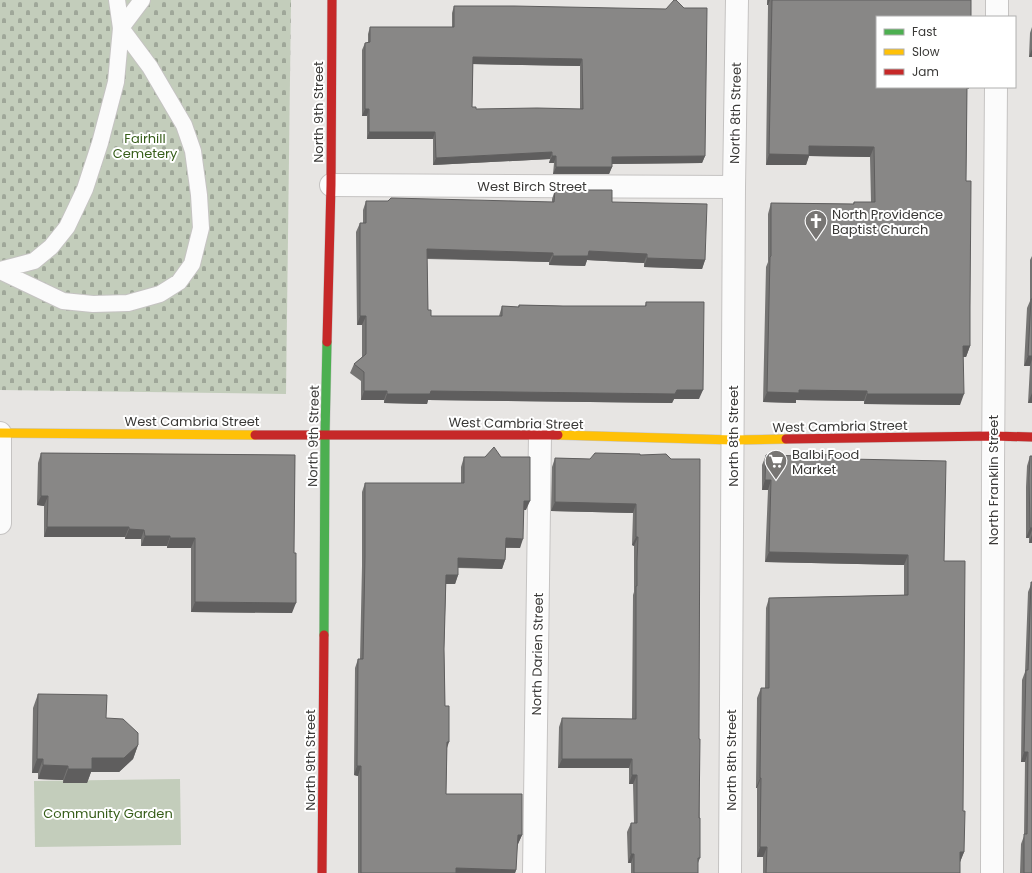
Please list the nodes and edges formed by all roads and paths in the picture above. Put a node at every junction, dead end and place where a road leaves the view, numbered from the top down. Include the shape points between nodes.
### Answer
1 (117, 0) edge
2 (142, 0) edge
3 (332, 0) edge
4 (737, 0) edge
5 (997, 0) edge
6 (997, 16) edge
7 (121, 28) junction
8 (996, 88) edge
9 (331, 185) junction
10 (734, 187) junction
11 (0, 271) edge
12 (0, 433) edge
13 (326, 435) junction
14 (540, 436) junction
15 (993, 436) junction
16 (1032, 437) edge
17 (733, 440) junction
18 (0, 523) edge
19 (322, 873) edge
20 (534, 873) edge
21 (730, 873) edge
22 (992, 873) edge

1 - 7 lane
2 - 7 lane
3 - 9 street, North 9th Street
4 - 10 street, North 8th Street
5 - 6 street
7 - 11 lane via 116,82 100,143 85,189 67,227 51,247 34,261
7 - 11 lane via 150,67 184,125 193,151 201,228 192,264 179,282 160,294 128,303 93,304 63,301
8 - 15 street, North Franklin Street
9 - 10 street, West Birch Street
9 - 13 street, North 9th Street
10 - 17 street, North 8th Street
12 - 13 street, West Cambria Street
12 - 18 street
13 - 14 street, West Cambria Street
13 - 19 street, North 9th Street
14 - 17 street, West Cambria Street
14 - 20 street, North Darien Street
15 - 16 street, West Cambria Street
15 - 17 street, West Cambria Street
15 - 22 street, North Franklin Street
17 - 21 street, North 8th Street

